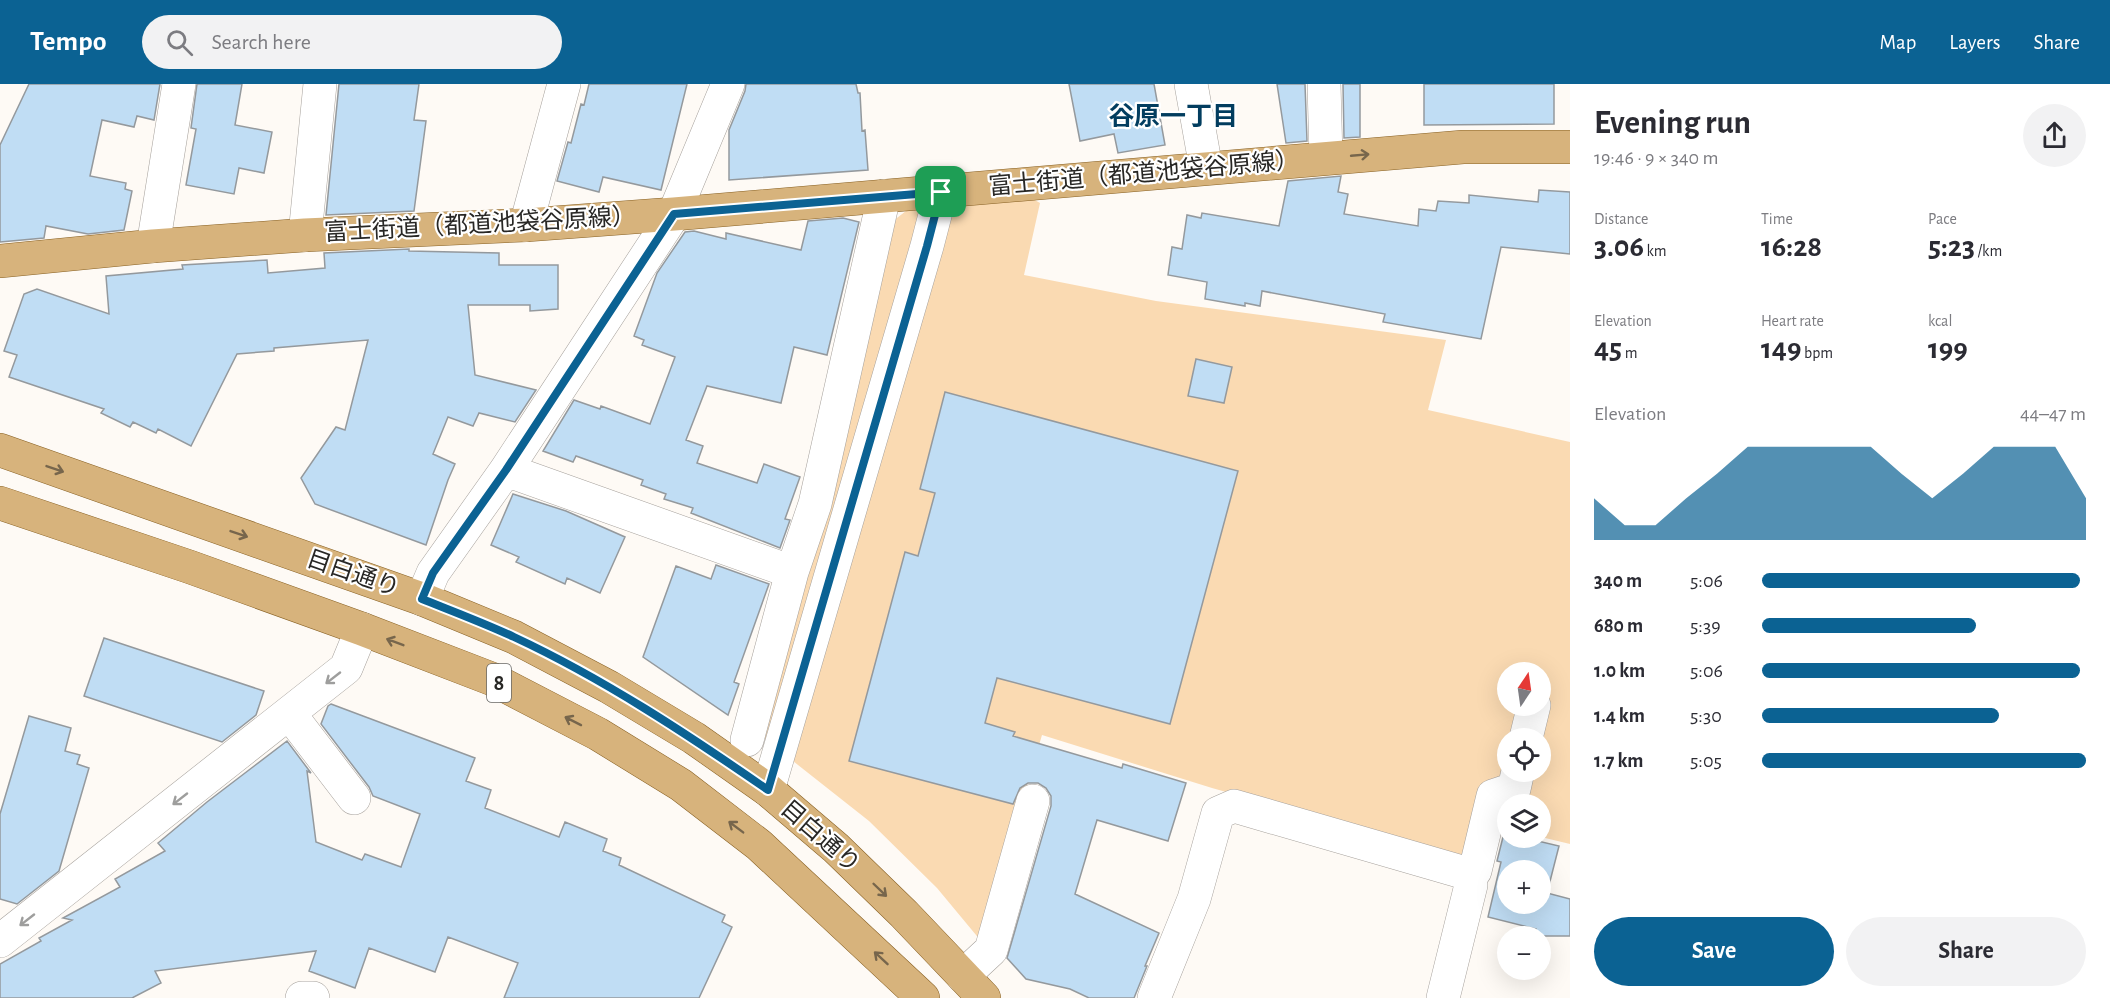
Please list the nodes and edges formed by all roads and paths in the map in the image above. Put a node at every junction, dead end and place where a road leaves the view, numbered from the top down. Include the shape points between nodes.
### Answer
1 (179, 84) edge
2 (320, 84) edge
3 (564, 84) edge
4 (728, 84) edge
5 (1191, 84) edge
6 (1324, 84) edge
7 (1570, 147) edge
8 (1326, 158) junction
9 (1206, 168) junction
10 (941, 192) junction
11 (884, 196) junction
12 (674, 214) junction
13 (526, 225) junction
14 (305, 236) junction
15 (153, 246) junction
16 (0, 261) edge
17 (0, 450) edge
18 (506, 470) junction
19 (0, 503) edge
20 (792, 572) junction
21 (422, 599) junction
22 (362, 629) junction
23 (289, 713) junction
24 (747, 740) dead end
25 (1516, 782) edge
26 (768, 790) junction
27 (354, 798) dead end
28 (1033, 801) dead end
29 (1470, 877) junction
30 (0, 941) edge
31 (974, 987) edge
32 (302, 998) edge
33 (313, 998) edge
34 (923, 998) edge
35 (1154, 998) edge
36 (1443, 998) edge

1 - 15 street
2 - 14 street
3 - 13 street
4 - 12 street
5 - 9 street
6 - 8 street
8 -> 7 main road, 富士街道（都道池袋谷原線） via 1463,147
8 - 9 main road, 富士街道（都道池袋谷原線）
9 - 10 main road, 富士街道（都道池袋谷原線）
10 - 11 main road, 富士街道（都道池袋谷原線）
10 - 26 street
11 - 12 main road, 富士街道（都道池袋谷原線）
11 - 20 street via 815,504
12 - 13 main road, 富士街道（都道池袋谷原線）
12 - 18 street
13 - 14 main road, 富士街道（都道池袋谷原線）
14 - 15 main road, 富士街道（都道池袋谷原線）
15 - 16 main road, 富士街道（都道池袋谷原線）
17 -> 21 main road, 目白通り / 8
18 - 20 street
18 - 21 street via 433,573
19 - 22 main road, 目白通り / 8
20 - 24 street
21 - 26 main road, 目白通り / 8 via 514,637 609,687 694,738
22 -> 23 street via 346,668
34 -> 22 main road, 目白通り / 8 via 759,845 681,785 598,734 492,679
23 - 27 street
23 -> 30 street
25 - 29 street via 1514,789 1493,796 1475,871
26 -> 31 main road, 目白通り / 8 via 845,856
28 - 31 street via 991,950
29 - 35 street via 1234,806 1218,813 1194,899
29 - 36 street
32 - 33 street

